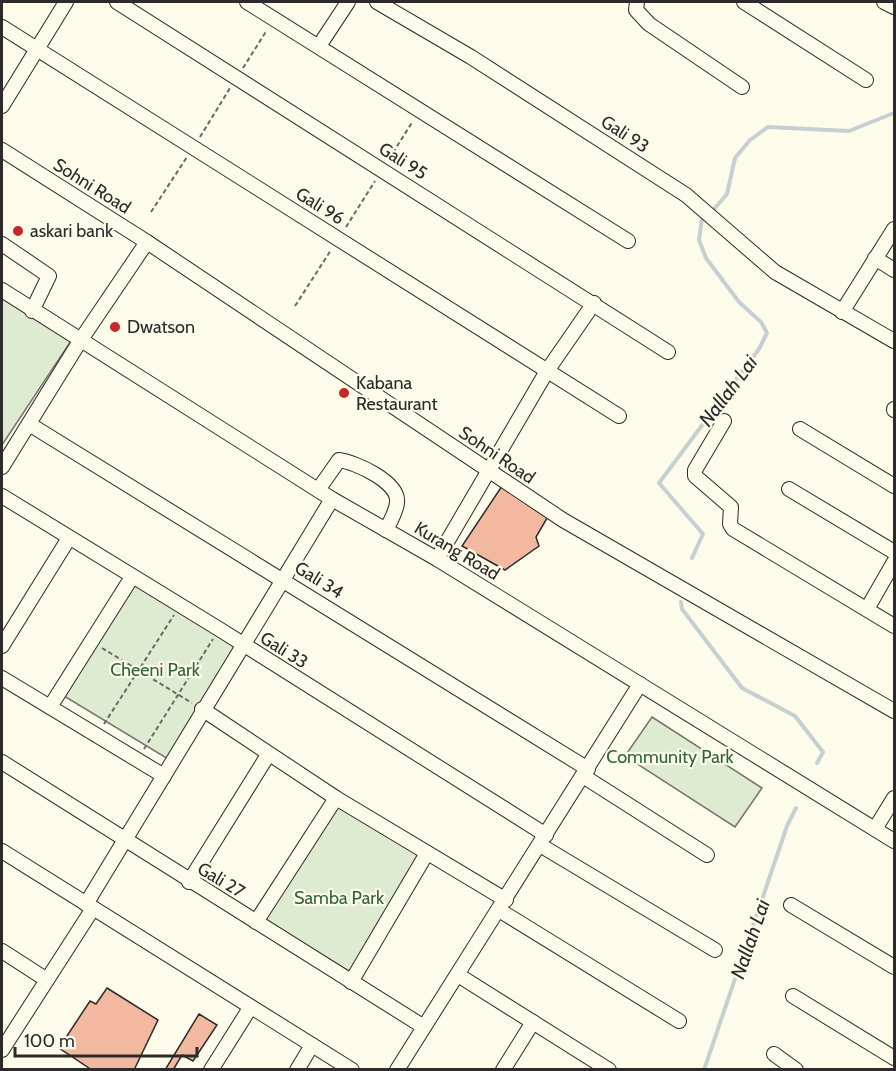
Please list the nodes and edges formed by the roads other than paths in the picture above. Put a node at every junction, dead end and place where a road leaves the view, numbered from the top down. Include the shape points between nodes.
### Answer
1 (66, 2) edge
2 (117, 2) edge
3 (247, 2) edge
4 (348, 2) edge
5 (377, 2) edge
6 (637, 2) edge
7 (744, 2) edge
8 (884, 2) edge
9 (894, 7) edge
10 (2, 27) edge
11 (319, 46) junction
12 (37, 49) junction
13 (866, 80) dead end
14 (742, 87) dead end
15 (2, 106) edge
16 (2, 150) edge
17 (894, 229) edge
18 (628, 241) dead end
19 (147, 242) junction
20 (2, 244) edge
21 (875, 258) junction
22 (894, 270) edge
23 (2, 290) edge
24 (594, 303) junction
25 (32, 311) junction
26 (842, 312) junction
27 (80, 341) junction
28 (894, 341) edge
29 (668, 352) dead end
30 (547, 371) junction
31 (619, 416) dead end
32 (724, 421) dead end
33 (29, 424) junction
34 (800, 429) dead end
35 (2, 467) edge
36 (490, 471) junction
37 (893, 482) edge
38 (789, 489) dead end
39 (318, 490) junction
40 (2, 496) edge
41 (333, 499) junction
42 (386, 530) junction
43 (69, 538) junction
44 (894, 552) edge
45 (437, 559) junction
46 (894, 562) edge
47 (132, 577) junction
48 (285, 580) junction
49 (867, 609) junction
50 (894, 626) edge
51 (243, 645) junction
52 (2, 646) edge
53 (2, 678) edge
54 (640, 684) junction
55 (50, 707) junction
56 (202, 709) junction
57 (894, 711) edge
58 (268, 755) junction
59 (2, 762) edge
60 (586, 773) junction
61 (164, 776) junction
62 (336, 798) junction
63 (894, 798) edge
64 (875, 829) junction
65 (543, 840) junction
66 (125, 841) junction
67 (894, 841) edge
68 (2, 851) edge
69 (427, 853) junction
70 (707, 855) dead end
71 (189, 882) junction
72 (503, 905) junction
73 (791, 905) dead end
74 (89, 907) junction
75 (256, 922) junction
76 (715, 950) dead end
77 (2, 951) edge
78 (894, 967) edge
79 (458, 975) junction
80 (47, 980) junction
81 (351, 982) junction
82 (793, 996) dead end
83 (250, 1008) junction
84 (533, 1022) junction
85 (679, 1022) dead end
86 (424, 1027) junction
87 (312, 1046) junction
88 (2, 1050) edge
89 (774, 1054) dead end
90 (894, 1058) edge
91 (211, 1070) edge
92 (297, 1070) edge
93 (352, 1070) edge
94 (397, 1070) edge
95 (503, 1070) edge
96 (609, 1070) edge
97 (796, 1070) edge

1 - 12 street
2 - 24 street, Gali 95
3 - 11 street
4 - 11 street
5 - 26 street, Gali 93 via 471,57 686,195 775,272
6 - 14 street via 636,10 649,24
7 - 13 street
8 - 9 street
10 - 12 street, Gali 96
11 - 18 street
12 - 15 street
12 - 30 street, Gali 96
16 - 19 street, Sohni Road
17 - 21 street
19 - 27 street
19 - 36 street, Sohni Road
20 - 25 street via 49,276
21 - 22 street
21 - 26 street
23 - 25 street, Kurang Road
24 - 29 street, Gali 95
24 - 30 street
25 - 27 street, Kurang Road
26 - 28 street, Gali 93
27 - 33 street
27 - 39 street, Kurang Road
30 - 31 street, Gali 96
30 - 36 street
32 - 49 street via 695,476 731,507 733,529
33 - 35 street
33 - 48 street, Gali 34
34 - 37 street
36 - 45 street
36 - 57 street, Sohni Road via 563,520
38 - 44 street
39 - 41 street, Kurang Road
39 - 42 street via 339,460 352,461 380,478 396,494 397,503
40 - 43 street, Gali 33
41 - 42 street, Kurang Road
41 - 48 street
42 - 45 street, Kurang Road
43 - 47 street, Gali 33
43 - 52 street
45 - 54 street, Kurang Road
46 - 49 street
47 - 51 street, Gali 33
47 - 55 street
48 - 51 street
48 - 60 street, Gali 34
49 - 50 street
51 - 56 street
51 - 65 street, Gali 33
53 - 55 street
54 - 60 street
54 - 64 street, Kurang Road
55 - 61 street
56 - 58 street
56 - 61 street
58 - 62 street
58 - 71 street
59 - 66 street, Gali 27
60 - 65 street
60 - 70 street, Gali 34
61 - 66 street
62 - 69 street
62 - 75 street
63 - 64 street
64 - 67 street, Kurang Road
65 - 72 street
65 - 76 street, Gali 33
66 - 71 street, Gali 27
66 - 74 street
68 - 74 street
69 - 72 street
69 - 81 street
71 - 75 street, Gali 27
72 - 79 street
72 - 85 street
73 - 78 street
74 - 80 street
74 - 83 street
75 - 81 street, Gali 27
77 - 80 street
79 - 84 street
79 - 86 street
80 - 88 street
81 - 86 street, Gali 27
82 - 90 street
83 - 87 street
83 - 91 street
84 - 95 street
84 - 96 street
86 - 94 street
87 - 92 street
87 - 93 street
89 - 97 street

